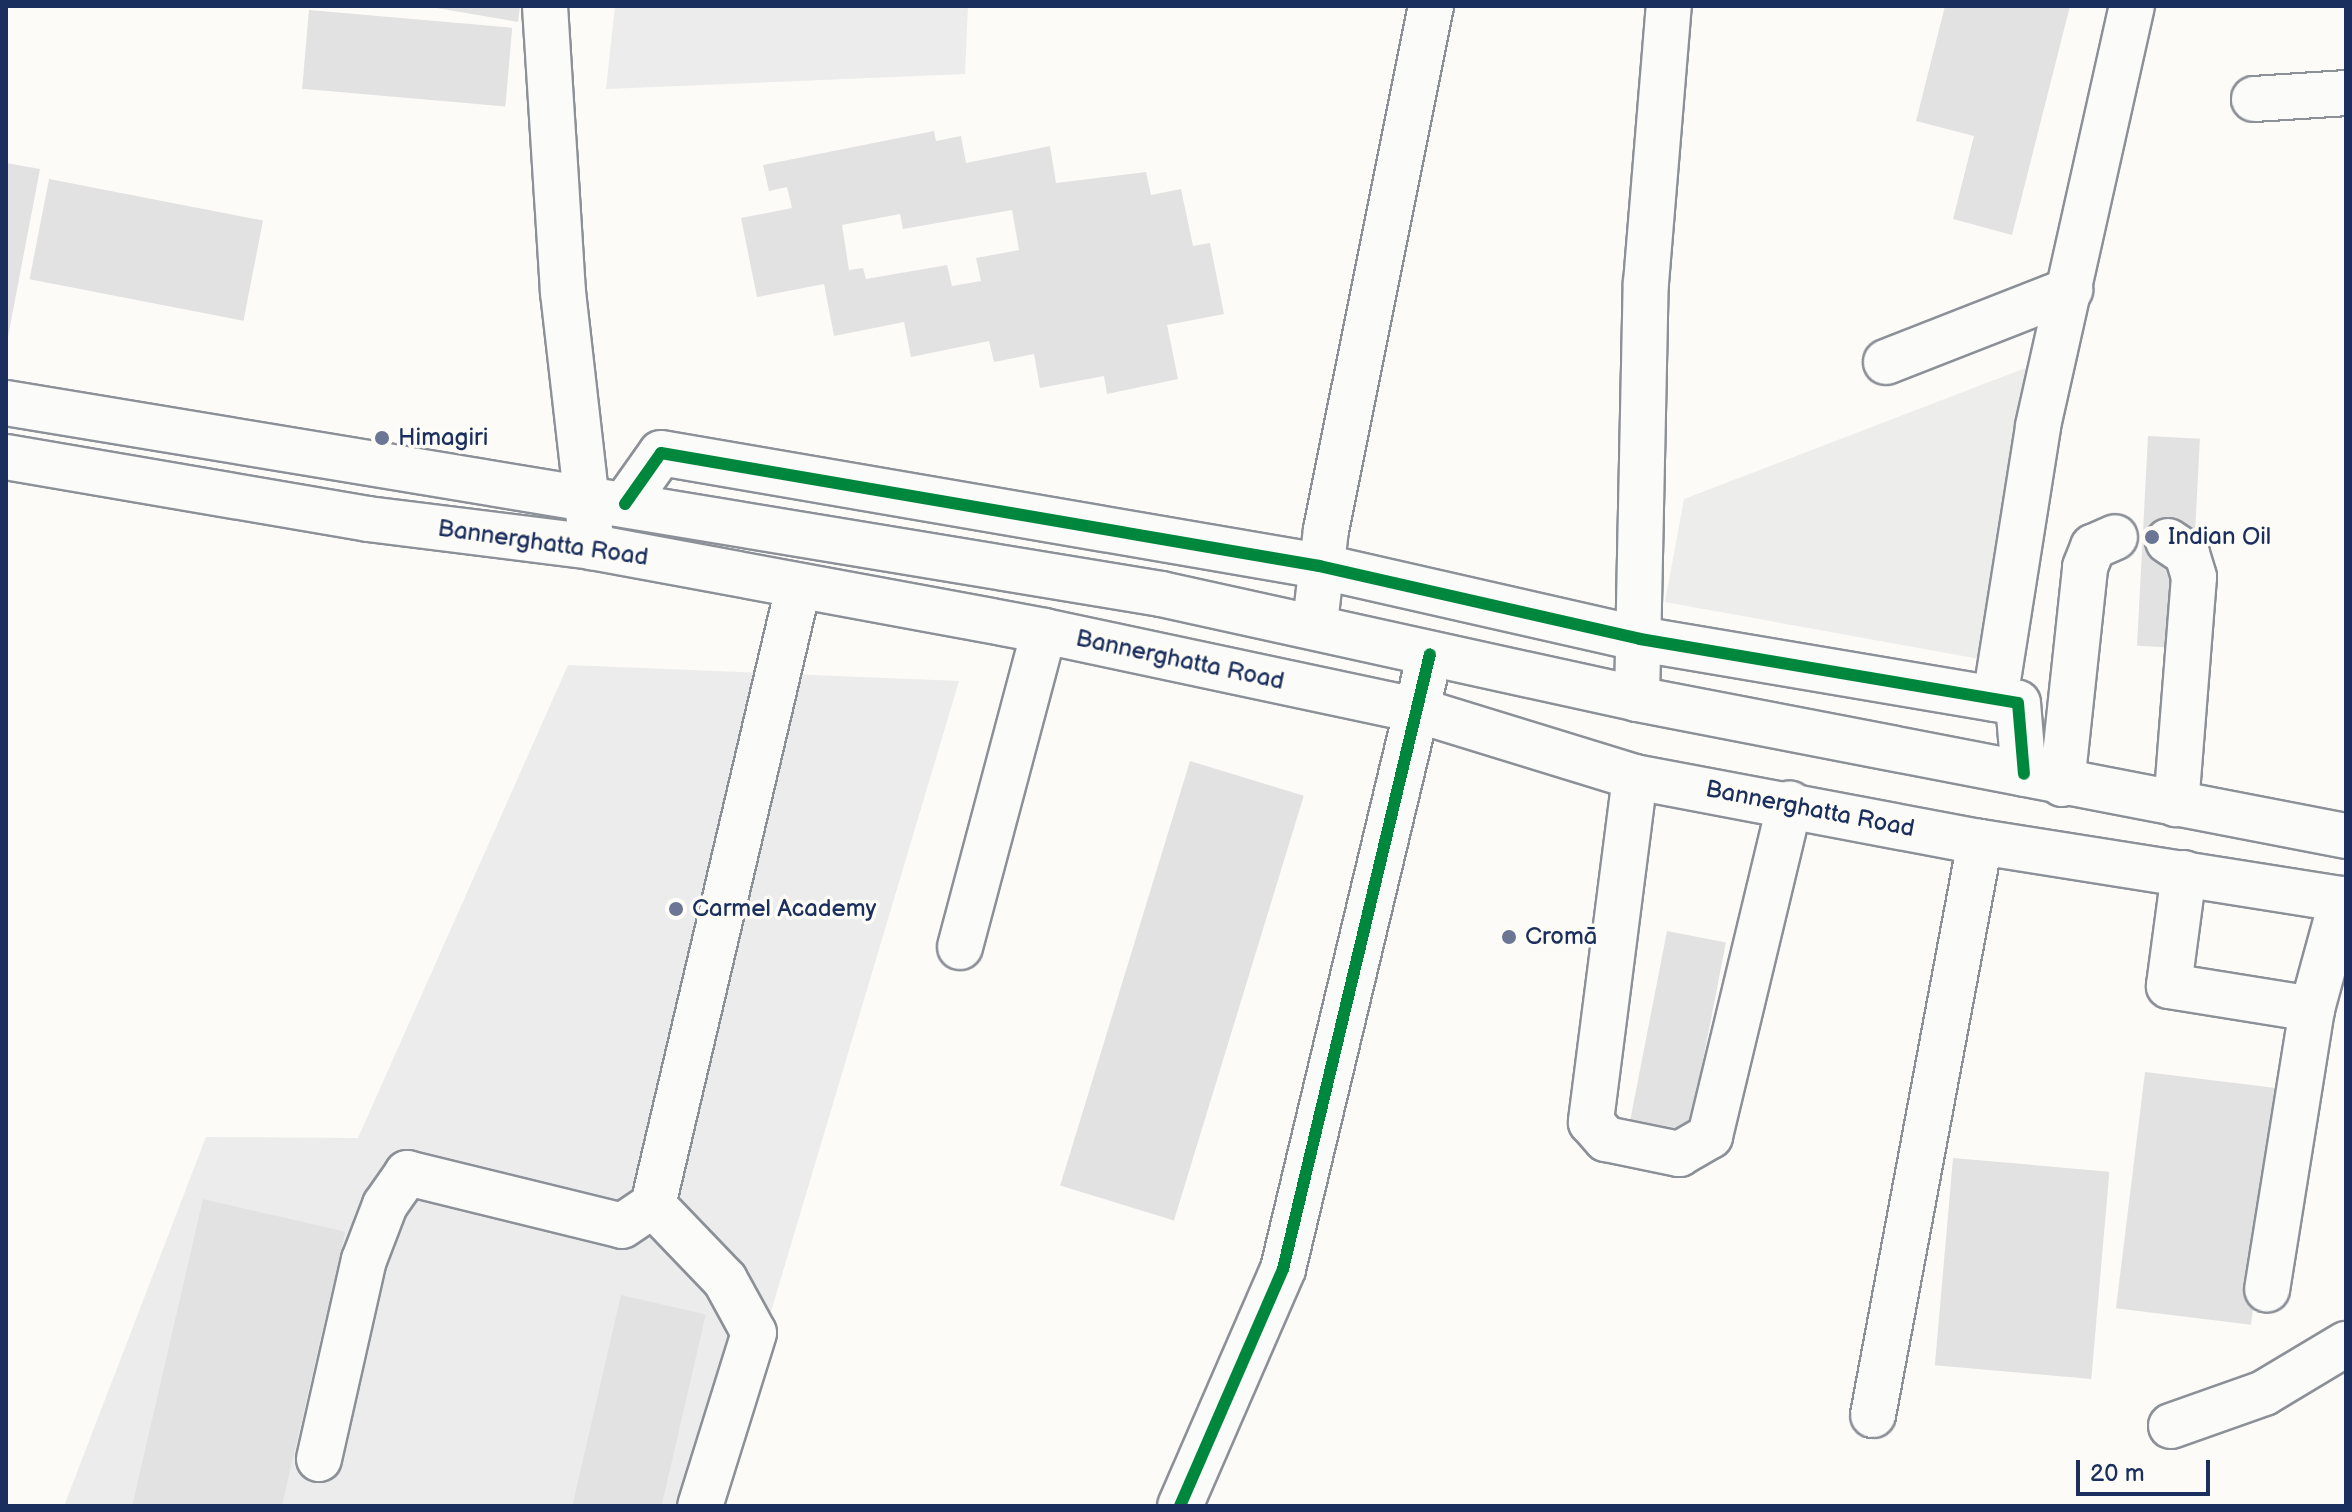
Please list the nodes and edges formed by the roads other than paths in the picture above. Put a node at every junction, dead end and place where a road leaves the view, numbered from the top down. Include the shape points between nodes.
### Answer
1 (545, 6) edge
2 (1431, 6) edge
3 (1669, 6) edge
4 (2132, 6) edge
5 (2346, 93) edge
6 (2254, 99) dead end
7 (2070, 290) junction
8 (1886, 362) dead end
9 (6, 403) edge
10 (6, 457) edge
11 (582, 495) junction
12 (625, 504) junction
13 (2115, 537) dead end
14 (2168, 541) dead end
15 (592, 547) junction
16 (1319, 566) junction
17 (798, 588) junction
18 (1315, 623) junction
19 (1044, 631) junction
20 (1640, 639) junction
21 (1430, 654) junction
22 (1637, 699) junction
23 (1995, 699) junction
24 (1417, 710) junction
25 (1635, 777) junction
26 (2043, 779) junction
27 (1790, 804) junction
28 (2176, 804) junction
29 (2346, 834) edge
30 (1980, 842) junction
31 (2184, 873) junction
32 (2344, 900) edge
33 (960, 947) dead end
34 (2312, 1009) junction
35 (653, 1205) junction
36 (2267, 1289) dead end
37 (2346, 1344) edge
38 (1873, 1415) dead end
39 (2171, 1426) dead end
40 (319, 1459) dead end
41 (700, 1506) edge
42 (1180, 1506) edge

1 - 11 main road
2 - 16 main road
3 - 20 main road via 1646,283
4 - 7 main road
5 - 6 main road
7 - 8 main road
7 - 23 main road via 2020,522
9 - 11 main road
10 - 15 main road, Bannerghatta Road via 368,519
11 - 12 main road
11 - 15 main road
12 - 16 main road via 661,453
12 - 18 main road
13 - 26 main road via 2093,547 2085,567
14 - 28 main road via 2187,554 2194,577
15 - 17 main road, Bannerghatta Road
16 - 18 main road
16 - 20 main road
17 - 19 main road, Bannerghatta Road
17 - 35 main road
18 - 21 main road
19 - 24 main road, Bannerghatta Road
19 - 33 main road
20 - 22 main road
20 - 23 main road
21 - 22 main road
21 - 24 main road
22 - 26 main road
23 - 26 main road via 2018,703
24 - 25 main road, Bannerghatta Road
24 - 42 main road via 1283,1269
25 - 27 main road, Bannerghatta Road
25 - 27 main road via 1591,1122 1606,1139 1679,1154 1710,1136
26 - 28 main road
27 - 30 main road, Bannerghatta Road
28 - 29 main road
30 - 31 main road, Bannerghatta Road
30 - 38 main road
31 - 32 main road, Bannerghatta Road
31 - 34 main road via 2169,986
32 - 34 main road
34 - 36 main road
35 - 40 main road via 622,1226 407,1173 385,1205 364,1260
35 - 41 main road via 725,1280 754,1333
37 - 39 main road via 2264,1393

